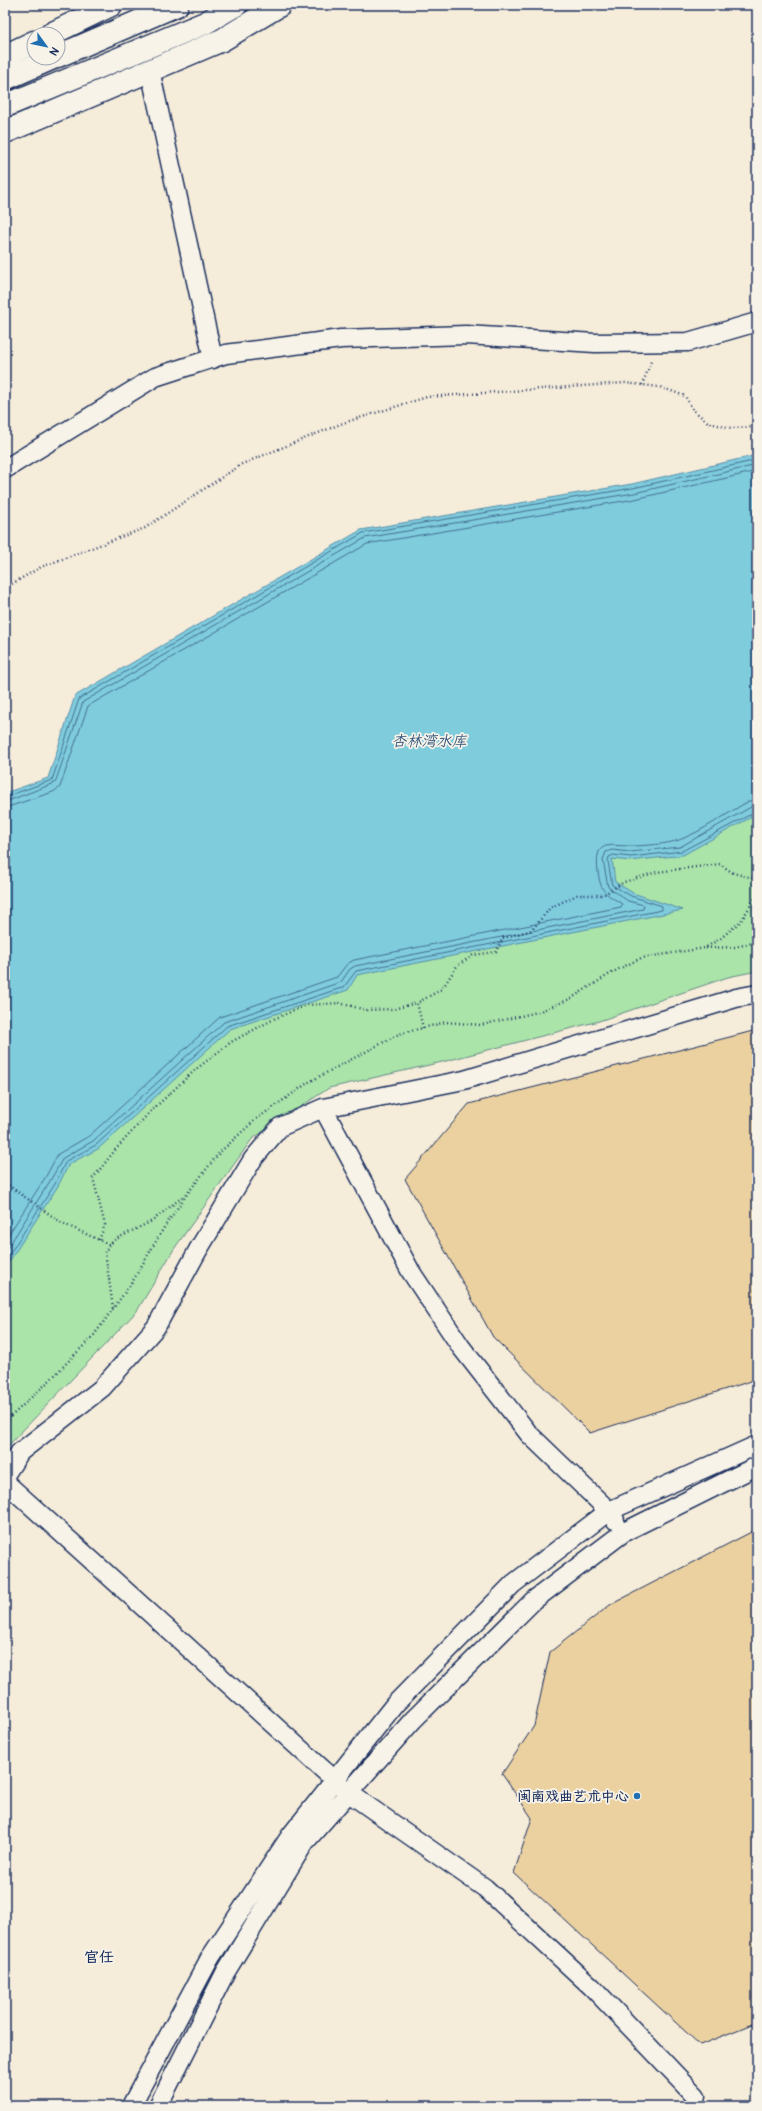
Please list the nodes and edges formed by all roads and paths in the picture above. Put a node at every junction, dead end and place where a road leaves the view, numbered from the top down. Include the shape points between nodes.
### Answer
1 (111, 5) edge
2 (177, 5) edge
3 (236, 5) edge
4 (280, 5) edge
5 (66, 27) edge
6 (26, 41) edge
7 (26, 46) edge
8 (5, 48) edge
9 (66, 53) edge
10 (5, 56) edge
11 (34, 66) edge
12 (150, 70) junction
13 (5, 78) edge
14 (5, 106) edge
15 (5, 132) edge
16 (757, 322) edge
17 (658, 342) junction
18 (213, 359) junction
19 (642, 385) junction
20 (757, 427) edge
21 (5, 469) edge
22 (5, 588) edge
23 (757, 879) edge
24 (757, 942) edge
25 (705, 948) dead end
26 (757, 994) edge
27 (417, 1003) junction
28 (423, 1028) dead end
29 (323, 1108) junction
30 (5, 1183) edge
31 (187, 1194) dead end
32 (99, 1240) junction
33 (110, 1245) junction
34 (113, 1308) dead end
35 (757, 1445) edge
36 (757, 1466) edge
37 (5, 1475) edge
38 (5, 1482) edge
39 (609, 1511) junction
40 (624, 1532) junction
41 (335, 1781) junction
42 (349, 1793) junction
43 (696, 2096) dead end
44 (131, 2106) edge
45 (158, 2106) edge

1 - 5 main road
2 - 9 main road
3 - 14 main road via 205,23
4 - 12 main road via 222,40
6 - 8 main road
7 - 10 main road
11 - 13 main road
12 - 15 main road
12 - 18 street
16 - 17 street via 688,342
17 - 18 street via 595,343 466,335 341,339 226,354
17 - 19 path
18 - 21 street via 155,377
19 - 20 path via 684,396 693,410 709,423 731,428
19 - 22 path via 625,383 427,397 344,423 242,464 145,528 41,567
23 - 27 path via 733,873 720,864 657,872 624,882 603,895 577,895 550,908 532,930 503,938 496,952 473,955 457,966 442,989
24 - 25 path via 735,947
26 - 29 street via 728,1000 464,1080
27 - 28 path
27 - 32 path via 393,1009 366,1010 339,1003 307,1005 231,1042 195,1070 150,1112 93,1178 105,1225
29 - 37 street via 280,1127 253,1159 198,1250 156,1327 102,1388 20,1452
29 - 39 street via 411,1272 461,1347 529,1434
30 - 32 path via 62,1223
31 - 33 path via 152,1221 114,1240
32 - 33 path
33 - 34 path via 105,1251
35 - 39 street
36 - 40 street
38 - 41 street
39 - 40 street
39 - 41 street via 512,1584 395,1704
40 - 42 street via 534,1600 413,1720
41 - 42 street
41 - 44 street via 291,1835 210,1958
42 - 43 street via 485,1888 592,1987
42 - 45 street via 305,1842 229,1966

